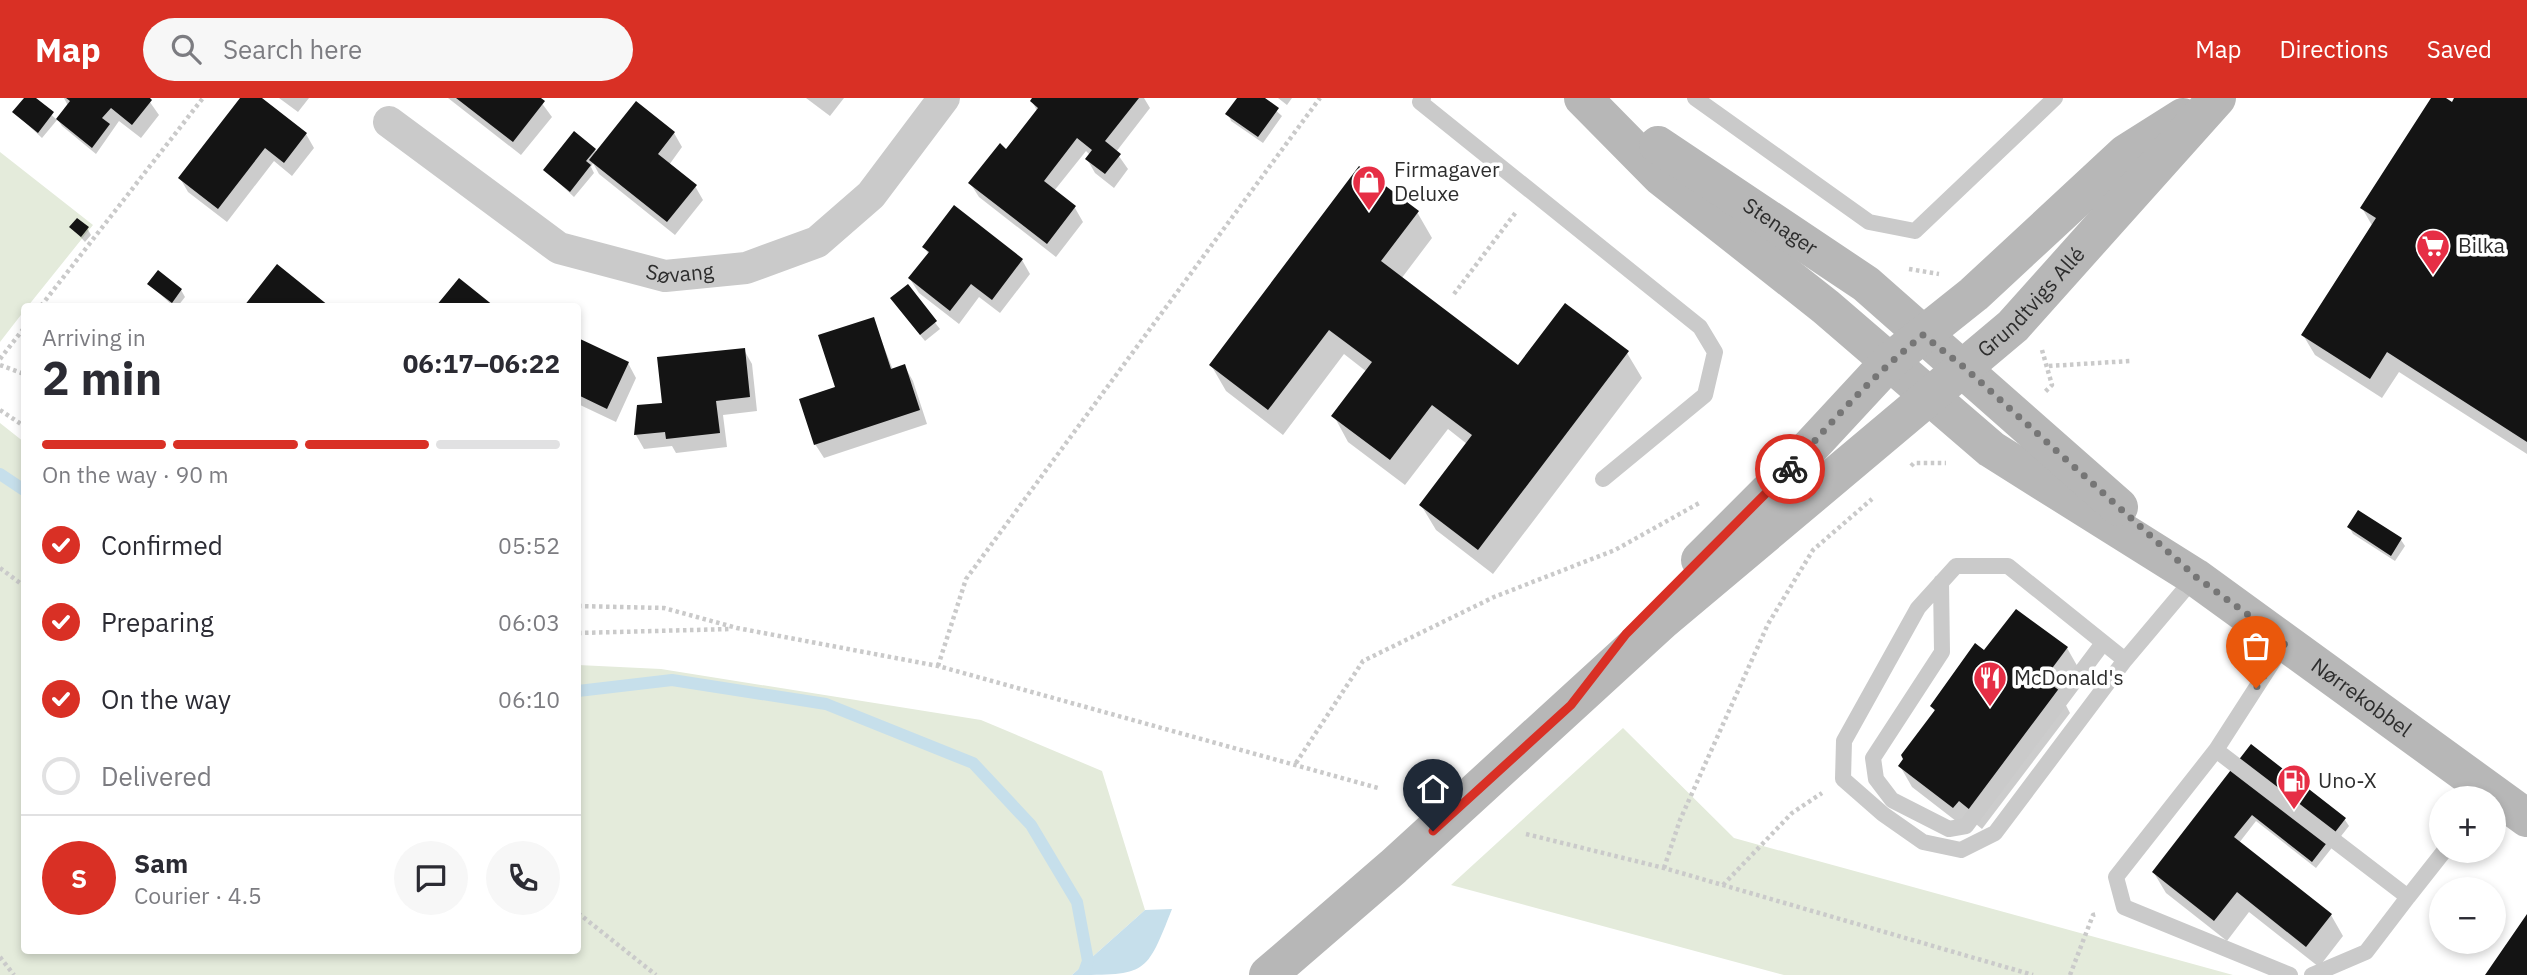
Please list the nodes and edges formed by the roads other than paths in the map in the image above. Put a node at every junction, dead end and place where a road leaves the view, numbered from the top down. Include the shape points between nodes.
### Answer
1 (944, 98) edge
2 (1423, 98) edge
3 (1585, 98) edge
4 (1695, 98) edge
5 (2056, 98) edge
6 (2215, 98) edge
7 (390, 122) dead end
8 (1923, 335) junction
9 (1890, 361) junction
10 (1965, 368) junction
11 (1930, 398) junction
12 (1603, 479) dead end
13 (2196, 577) junction
14 (1941, 582) junction
15 (2103, 642) junction
16 (2286, 642) junction
17 (2125, 660) junction
18 (1571, 705) junction
19 (2216, 750) junction
20 (2478, 786) edge
21 (2506, 805) edge
22 (2527, 818) edge
23 (2435, 863) edge
24 (2408, 897) junction
25 (1268, 975) edge
26 (2290, 975) edge
27 (2312, 975) edge

1 - 7 street, Søvang via 871,195 817,242 746,268 665,276 559,248
2 - 12 lane via 1420,102 1700,327 1715,352 1705,395
3 - 8 street, Stenager via 1866,284
3 - 9 street, Stenager via 1660,176
4 - 5 lane via 1869,222 1915,231
6 - 8 street, Grundtvigs Allé via 2126,153 1975,294
6 - 10 street, Grundtvigs Allé via 2012,326
8 - 9 street, Grundtvigs Allé
8 - 10 street, Stenager
9 - 11 street, Stenager
9 - 18 street, Grundtvigs Allé via 1774,486 1626,634
10 - 11 street, Grundtvigs Allé
10 - 13 street, Nørrekobbel
11 - 13 street, Nørrekobbel via 1991,449
11 - 18 street, Grundtvigs Allé via 1662,621
13 - 16 street, Nørrekobbel
13 - 17 lane
14 - 15 lane via 1956,566 2008,566
14 - 15 lane via 1942,652 1873,758 1876,779 1892,800 1949,829 1966,826
14 - 17 lane via 1917,608 1844,741 1843,779 1923,842 1961,850 1995,833
15 - 17 lane
16 - 19 lane
16 - 20 street, Nørrekobbel
18 - 25 street, Grundtvigs Allé
19 - 24 lane
19 - 26 lane via 2116,877 2124,907
21 - 22 street, Nørrekobbel
23 - 24 lane
24 - 27 lane via 2366,952

